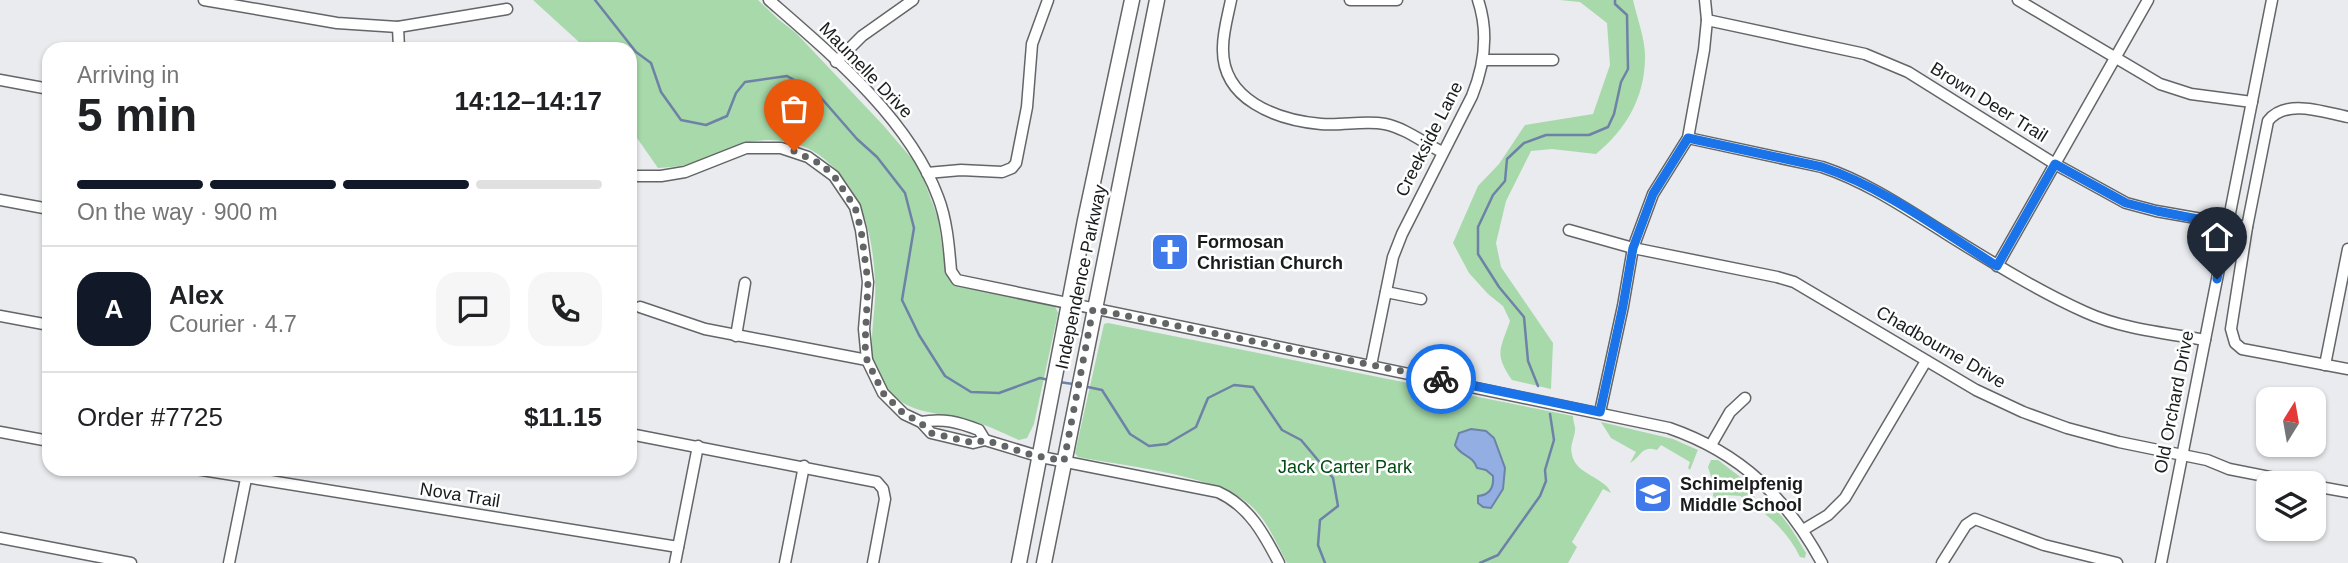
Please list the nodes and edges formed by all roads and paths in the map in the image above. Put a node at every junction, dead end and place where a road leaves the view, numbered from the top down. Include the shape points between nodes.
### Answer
1 (204, 0) edge
2 (769, 0) edge
3 (913, 0) edge
4 (1048, 0) edge
5 (1132, 0) edge
6 (1157, 0) edge
7 (1231, 0) edge
8 (1350, 0) edge
9 (1398, 0) edge
10 (1478, 0) edge
11 (1705, 0) edge
12 (2018, 0) edge
13 (2148, 0) edge
14 (2272, 0) edge
15 (226, 2) edge
16 (507, 9) dead end
17 (1707, 20) junction
18 (398, 27) junction
19 (399, 42) edge
20 (2115, 58) junction
21 (1483, 60) junction
22 (1553, 60) dead end
23 (836, 62) junction
24 (0, 80) edge
25 (42, 88) edge
26 (2252, 102) junction
27 (2348, 117) edge
28 (1688, 138) junction
29 (1442, 152) junction
30 (2055, 164) junction
31 (927, 173) junction
32 (637, 176) edge
33 (0, 200) edge
34 (42, 208) edge
35 (2228, 225) junction
36 (2247, 227) junction
37 (1569, 230) dead end
38 (1633, 248) junction
39 (2348, 249) edge
40 (1997, 266) junction
41 (745, 283) dead end
42 (1386, 292) junction
43 (1421, 299) dead end
44 (1069, 304) junction
45 (640, 307) dead end
46 (1093, 309) junction
47 (0, 316) edge
48 (42, 324) edge
49 (736, 336) junction
50 (2205, 340) junction
51 (867, 360) junction
52 (1926, 361) junction
53 (1371, 365) junction
54 (2325, 365) junction
55 (2348, 369) edge
56 (1745, 398) dead end
57 (1600, 412) junction
58 (920, 422) junction
59 (0, 432) edge
60 (637, 435) edge
61 (42, 440) edge
62 (985, 440) junction
63 (1711, 445) junction
64 (698, 446) junction
65 (2181, 454) junction
66 (1041, 457) junction
67 (1064, 461) junction
68 (804, 466) junction
69 (2256, 474) edge
70 (247, 476) edge
71 (259, 476) edge
72 (2326, 488) edge
73 (2348, 492) edge
74 (1803, 530) junction
75 (0, 538) edge
76 (678, 547) junction
77 (131, 563) edge
78 (229, 563) edge
79 (675, 563) edge
80 (785, 563) edge
81 (873, 563) edge
82 (1019, 563) edge
83 (1044, 563) edge
84 (1279, 563) edge
85 (1822, 563) edge
86 (1942, 563) edge
87 (2117, 563) edge
88 (2161, 563) edge

1 - 15 street
2 - 23 street, Maumelle Drive
3 - 23 street via 862,36
4 - 31 street via 1032,44 1027,107 1012,169
5 - 44 main road, Independence Parkway
6 - 46 main road, Independence Parkway
7 - 29 street via 1222,48 1226,76 1236,90 1283,117 1320,124 1387,124
8 - 9 street
10 - 21 street, Creekside Lane via 1485,25
11 - 17 street
12 - 20 street
13 - 20 street
14 - 26 street, Old Orchard Drive
15 - 18 street via 337,23
16 - 18 street
17 - 28 street
17 - 30 street, Brown Deer Trail via 1865,54 1908,72
18 - 19 street
20 - 26 street via 2178,90
20 - 30 street
21 - 22 street
21 - 29 street, Creekside Lane via 1472,96
23 - 31 street, Maumelle Drive via 897,124
24 - 25 street
26 - 35 street, Old Orchard Drive
27 - 36 street via 2302,108 2275,112 2264,135
28 - 38 street via 1653,194
28 - 40 street via 1839,173 1876,190
29 - 42 street, Creekside Lane via 1402,234
30 - 35 street, Brown Deer Trail via 2126,203
30 - 40 street
31 - 44 street, Maumelle Drive via 939,198 954,277
32 - 51 street via 678,173 735,151 768,146 794,151 821,164 847,193 861,230 868,282
33 - 34 street
35 - 36 street, Brown Deer Trail
35 - 50 street, Old Orchard Drive
36 - 54 street via 2231,329 2235,343 2249,351
37 - 38 street, Chadbourne Drive
38 - 52 street, Chadbourne Drive via 1794,282
38 - 57 street
39 - 54 street
40 - 50 street via 2108,321
41 - 49 street
42 - 43 street
42 - 53 street, Creekside Lane
44 - 46 street, Maumelle Drive
44 - 66 main road, Independence Parkway
45 - 49 street
46 - 53 street, Maumelle Drive
46 - 67 main road, Independence Parkway
47 - 48 street
49 - 51 street
50 - 65 street, Old Orchard Drive
51 - 58 street via 883,393 904,414
52 - 65 street, Chadbourne Drive via 1976,390 2067,428
52 - 74 street via 1845,498
53 - 57 street, Maumelle Drive
54 - 55 street
56 - 63 street via 1730,412
57 - 63 street, Maumelle Drive via 1669,428
58 - 62 street via 931,433 974,443
58 - 62 street via 959,423 979,430
59 - 61 street
60 - 64 street
62 - 66 street
63 - 74 street, Maumelle Drive via 1752,473
64 - 68 street
64 - 76 street
65 - 69 street, Chadbourne Drive
65 - 88 street, Old Orchard Drive
66 - 67 street
66 - 82 main road, Independence Parkway
67 - 83 main road, Independence Parkway
67 - 84 street via 1230,497 1259,526
68 - 80 street
68 - 81 street via 872,480 883,489
70 - 78 street
71 - 76 street, Nova Trail
72 - 73 street
74 - 85 street, Maumelle Drive
75 - 77 street
76 - 79 street
86 - 87 street via 1972,520

